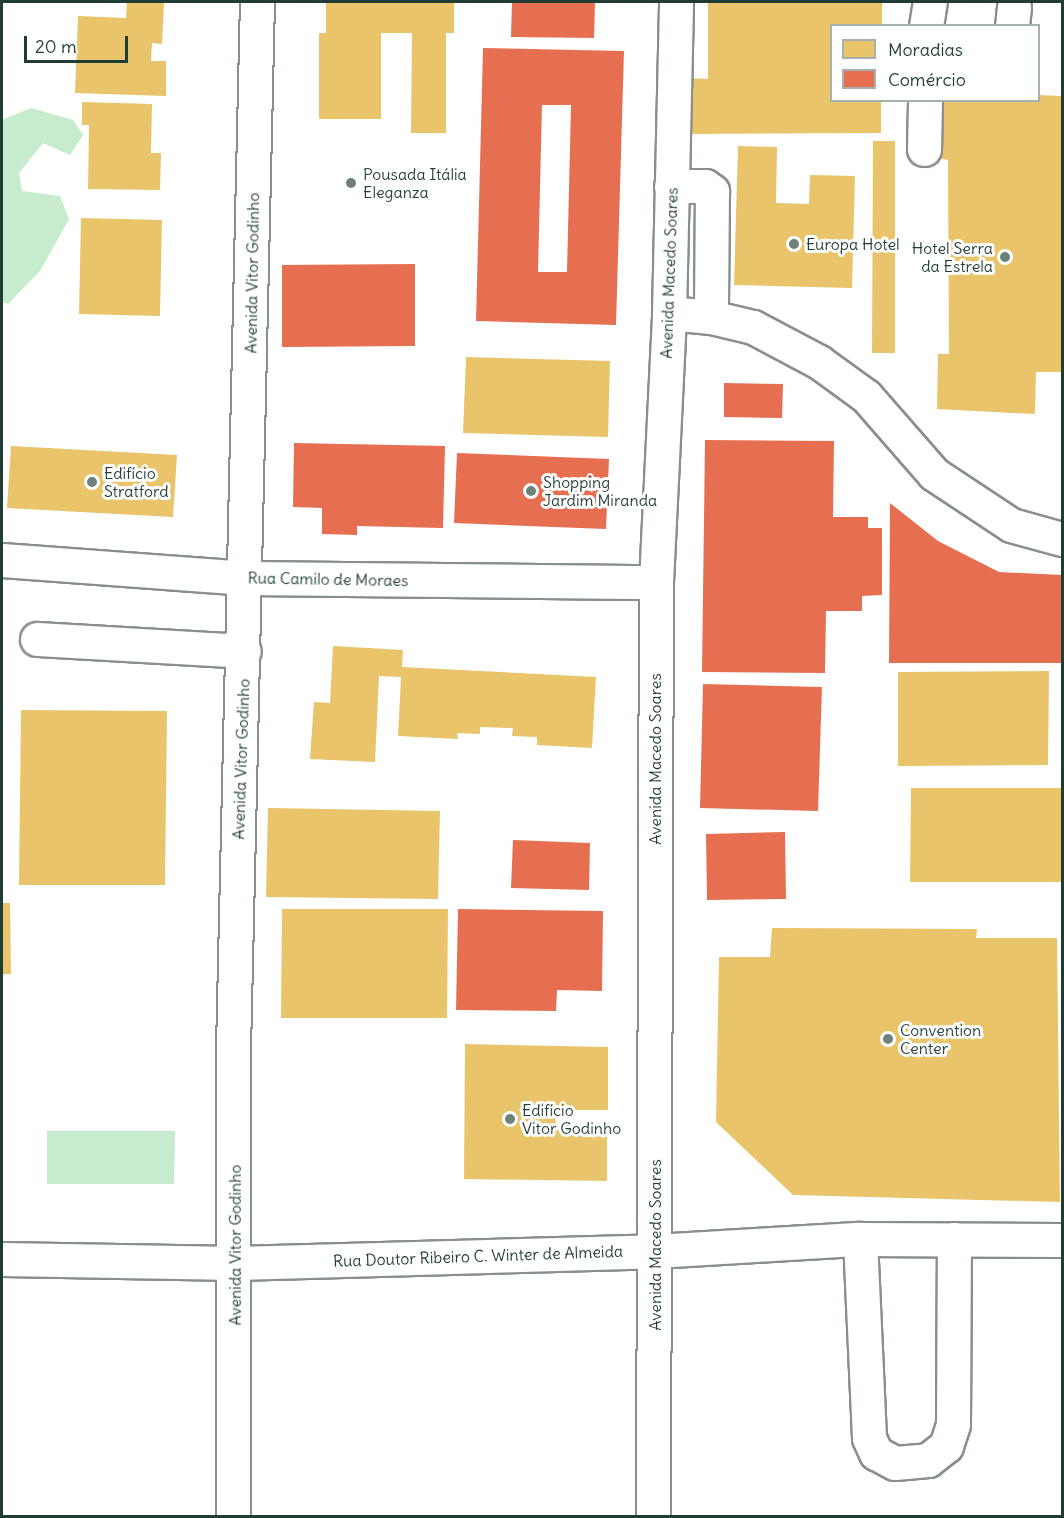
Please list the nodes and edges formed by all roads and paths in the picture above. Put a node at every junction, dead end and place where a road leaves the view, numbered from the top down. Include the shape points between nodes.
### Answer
1 (257, 2) edge
2 (676, 2) edge
3 (930, 2) edge
4 (927, 24) edge
5 (925, 102) edge
6 (924, 149) dead end
7 (671, 186) junction
8 (669, 313) junction
9 (711, 317) junction
10 (1062, 539) edge
11 (2, 560) edge
12 (246, 578) junction
13 (656, 582) junction
14 (37, 639) dead end
15 (244, 651) junction
16 (860, 1239) junction
17 (954, 1239) junction
18 (1062, 1240) edge
19 (655, 1251) junction
20 (2, 1260) edge
21 (236, 1263) junction
22 (233, 1516) edge
23 (653, 1516) edge

1 - 12 street, Avenida Vitor Godinho
2 - 7 street, Avenida Macedo Soares
3 - 4 street
5 - 6 street
7 - 8 street, Avenida Macedo Soares
7 - 9 street via 705,186 712,191
8 - 9 street
8 - 13 street, Avenida Macedo Soares
9 - 10 street via 753,327 819,362 866,396 934,474 1011,525
11 - 12 street, Rua Camilo de Moraes
12 - 13 street, Rua Camilo de Moraes
12 - 15 street, Avenida Vitor Godinho
13 - 19 street, Avenida Macedo Soares
14 - 15 street
15 - 21 street, Avenida Vitor Godinho via 234,1049
16 - 17 street, Rua Doutor Ribeiro C. Winter de Almeida
16 - 17 street via 869,1438 876,1453 895,1463 928,1460 946,1446 952,1424
16 - 19 street, Rua Doutor Ribeiro C. Winter de Almeida
17 - 18 street, Rua Doutor Ribeiro C. Winter de Almeida
19 - 21 street, Rua Doutor Ribeiro C. Winter de Almeida
19 - 23 street, Avenida Macedo Soares
20 - 21 street, Rua Doutor Ribeiro C. Winter de Almeida
21 - 22 street, Avenida Vitor Godinho

